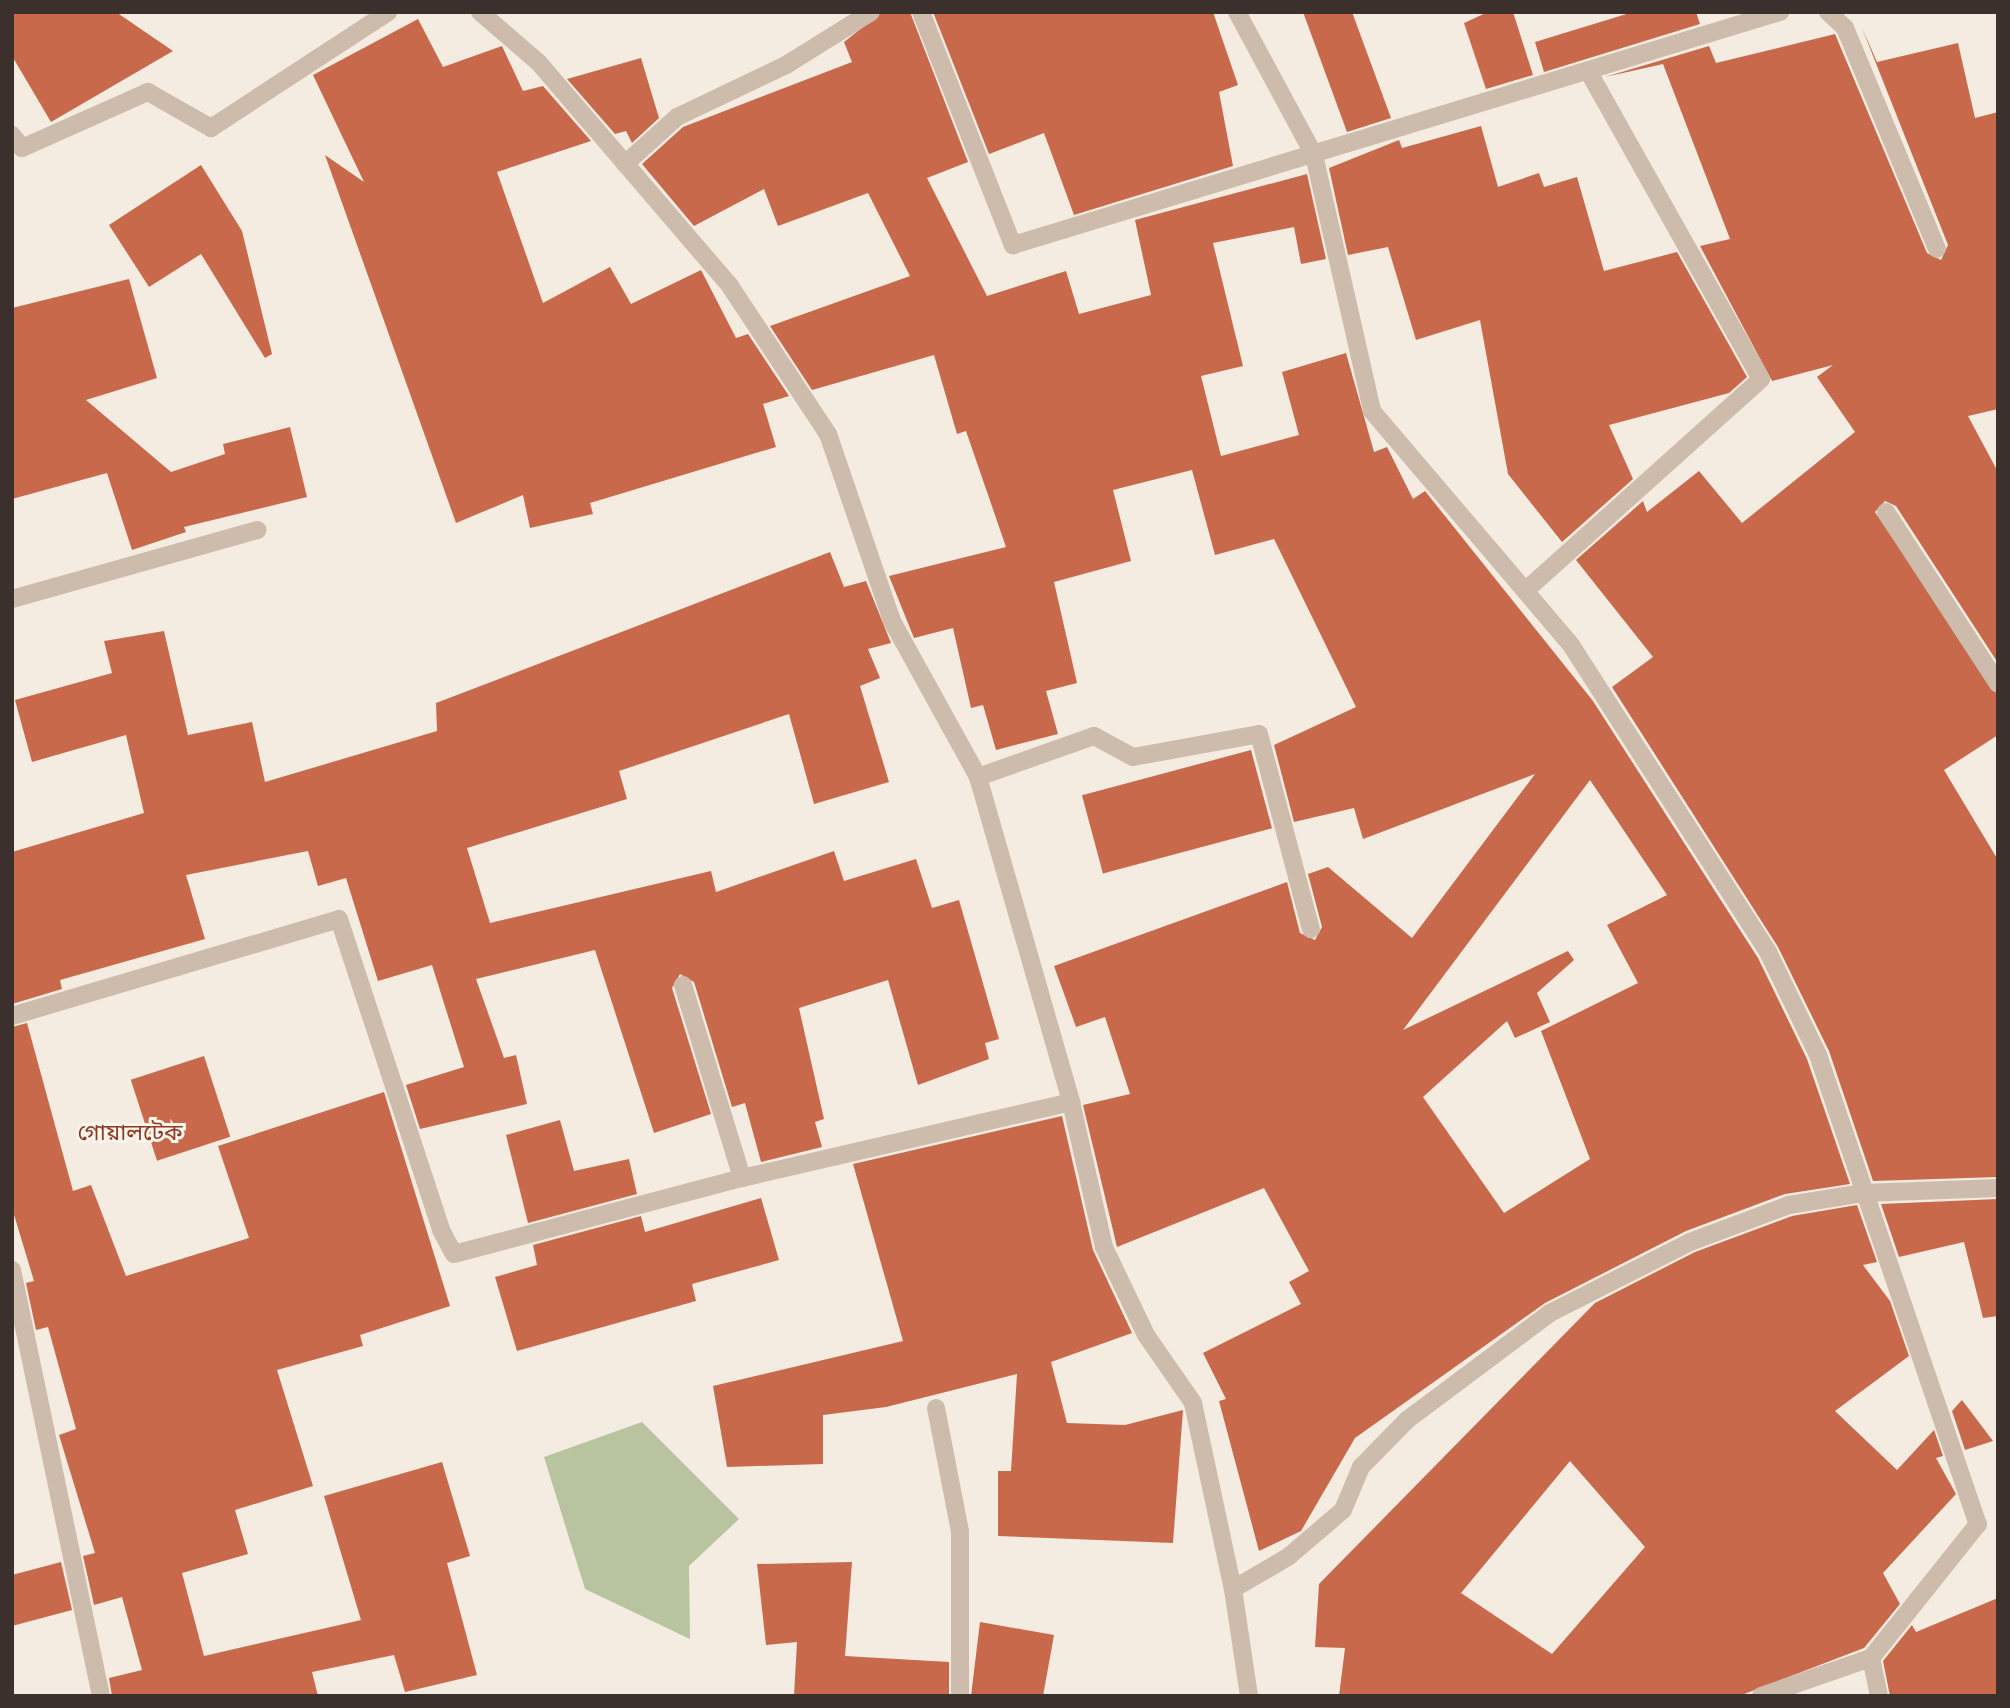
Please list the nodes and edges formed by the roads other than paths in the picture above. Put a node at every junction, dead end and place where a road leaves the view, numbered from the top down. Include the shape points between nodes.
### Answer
1 (388, 12) edge
2 (480, 12) edge
3 (871, 12) edge
4 (921, 12) edge
5 (1237, 12) edge
6 (1780, 12) edge
7 (1828, 12) edge
8 (1588, 71) junction
9 (12, 135) edge
10 (1314, 155) junction
11 (625, 164) junction
12 (1937, 249) dead end
13 (1886, 512) dead end
14 (257, 530) dead end
15 (1525, 591) junction
16 (12, 599) edge
17 (1998, 684) edge
18 (978, 777) junction
19 (1311, 929) dead end
20 (682, 985) dead end
21 (12, 1016) edge
22 (1071, 1102) junction
23 (742, 1178) junction
24 (1998, 1188) edge
25 (1863, 1193) junction
26 (12, 1270) edge
27 (936, 1408) dead end
28 (1233, 1589) junction
29 (1871, 1658) junction
30 (101, 1696) edge
31 (960, 1696) edge
32 (1249, 1696) edge
33 (1761, 1696) edge
34 (1879, 1696) edge

1 - 9 street via 211,128 148,92 22,148
2 - 11 street via 539,62
3 - 11 street via 786,65 677,117
4 - 10 street via 1013,245
5 - 10 street
6 - 8 street
7 - 12 street via 1845,28
8 - 10 street
8 - 15 street via 1761,379
10 - 15 street via 1373,411
11 - 18 street via 730,286 828,434 892,621
13 - 17 street
14 - 16 street
15 - 25 street via 1571,645 1768,952 1818,1055
18 - 19 street via 1094,736 1133,757 1259,734
18 - 22 street
20 - 23 street
21 - 23 street via 338,919 440,1230 454,1254
22 - 23 street
22 - 28 street via 1104,1247 1146,1335 1193,1403
24 - 25 street
25 - 28 street via 1789,1205 1690,1242 1550,1314 1407,1420 1361,1467 1343,1510 1288,1557
25 - 29 street via 1978,1524
26 - 30 street
27 - 31 street via 960,1532
28 - 32 street
29 - 33 street
29 - 34 street

